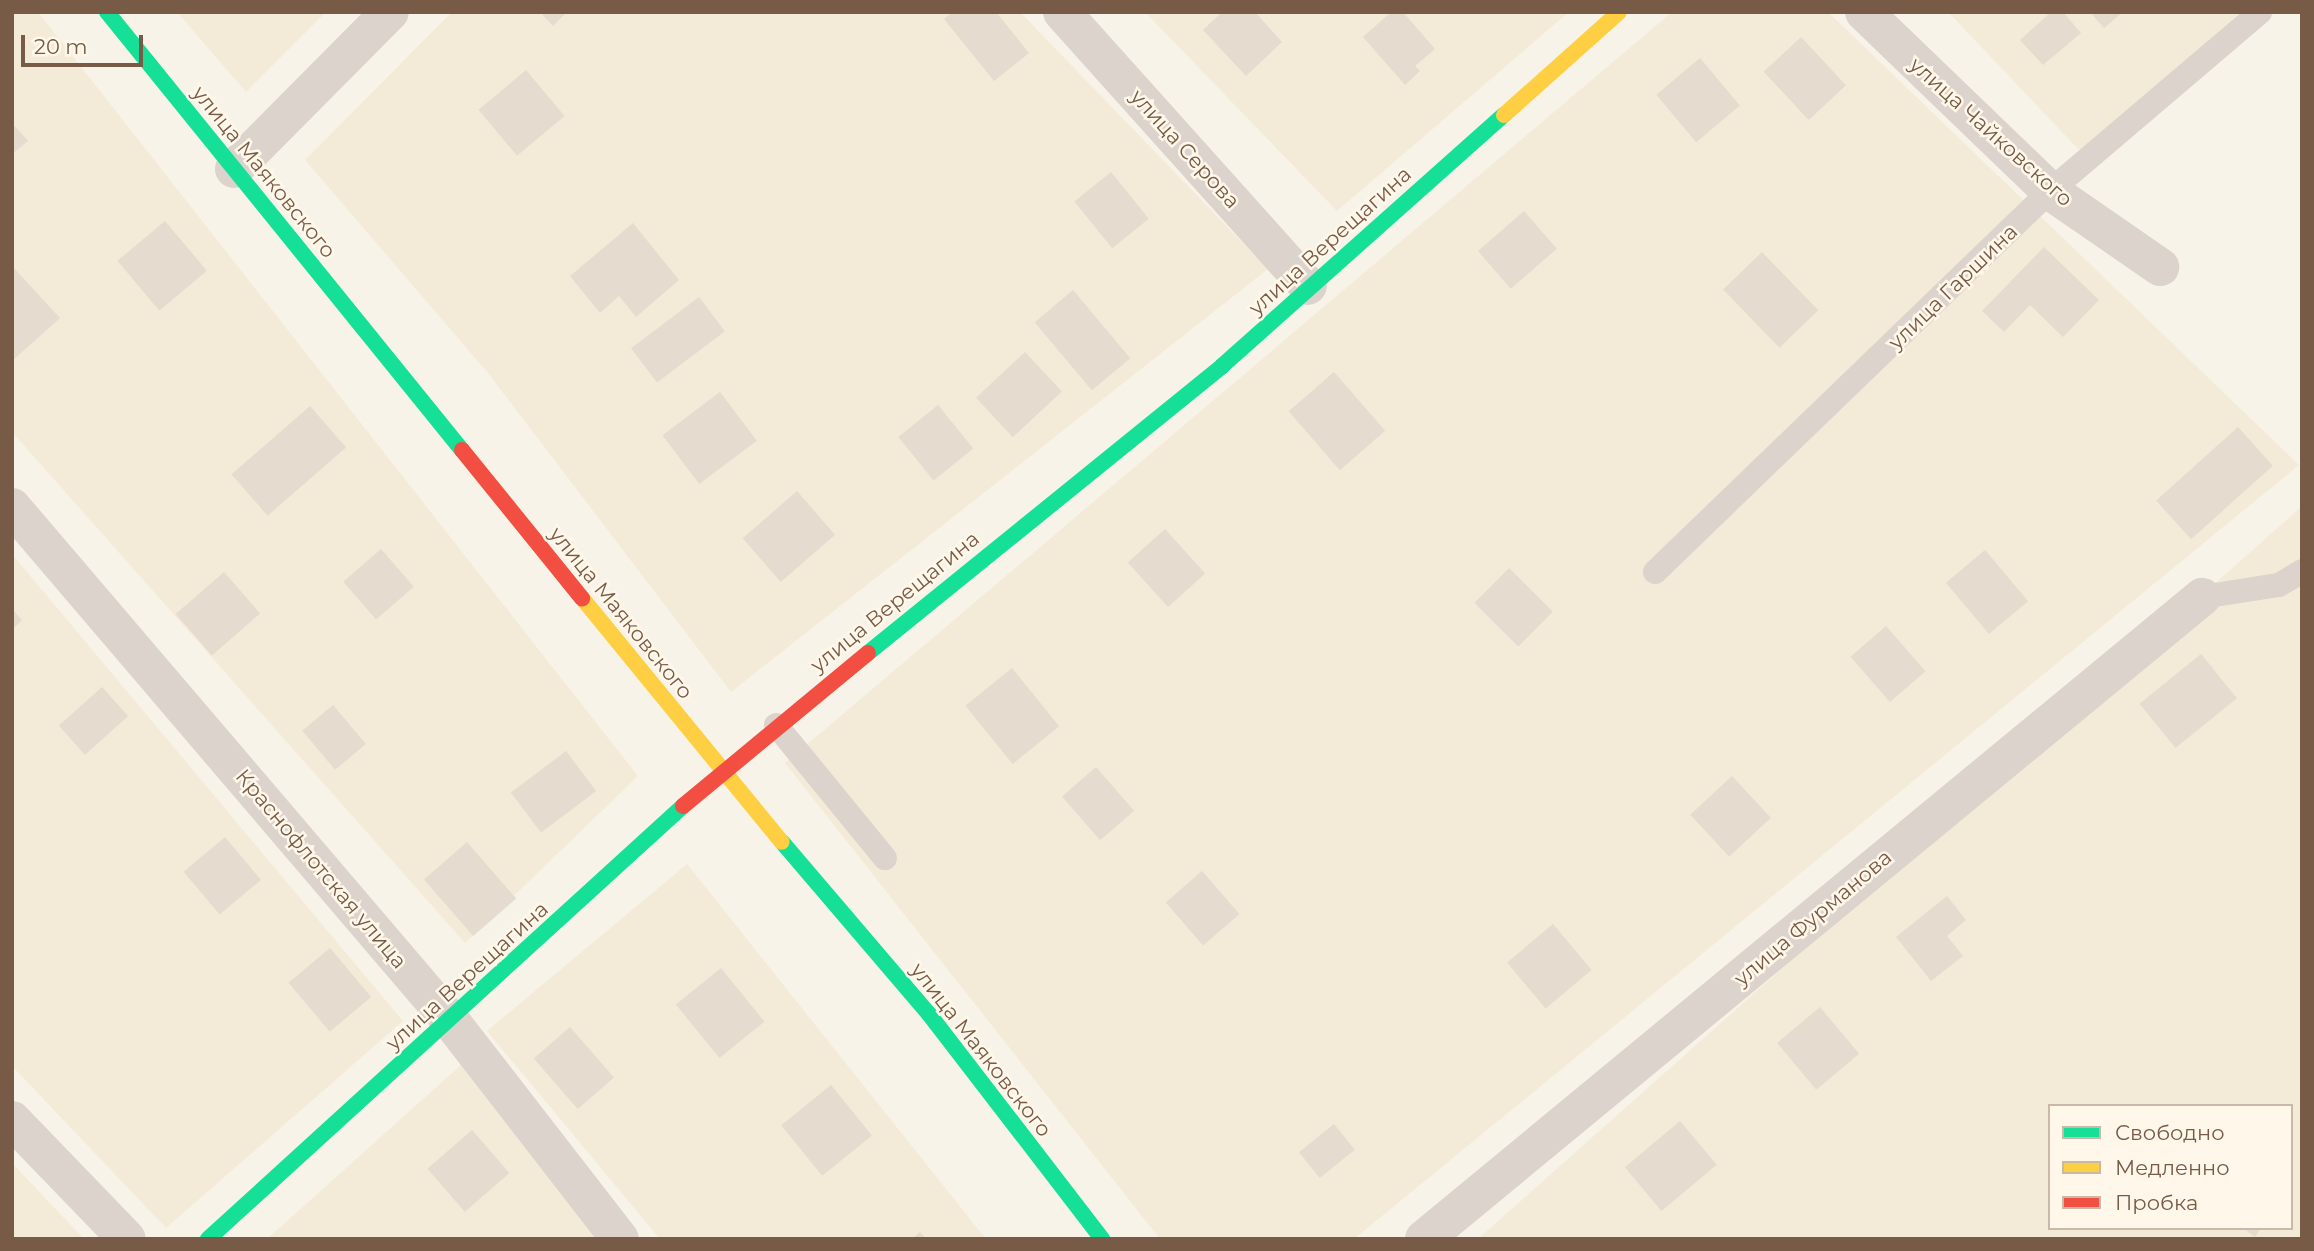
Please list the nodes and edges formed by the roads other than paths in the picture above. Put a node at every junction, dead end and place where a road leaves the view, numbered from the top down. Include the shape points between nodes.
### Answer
1 (107, 12) edge
2 (390, 12) edge
3 (1062, 12) edge
4 (1619, 12) edge
5 (1864, 12) edge
6 (2260, 12) edge
7 (234, 169) junction
8 (2050, 191) junction
9 (2160, 267) dead end
10 (1308, 286) junction
11 (12, 507) edge
12 (2302, 571) edge
13 (1655, 572) dead end
14 (2202, 597) joint
15 (776, 725) junction
16 (722, 771) junction
17 (886, 858) dead end
18 (450, 1020) junction
19 (12, 1120) edge
20 (127, 1239) edge
21 (208, 1239) edge
22 (620, 1239) edge
23 (1102, 1239) edge
24 (1424, 1239) edge

1 - 7 street, улица Маяковского
2 - 7 street
3 - 10 street, улица Серова
4 - 10 street, улица Верещагина
5 - 8 street, улица Чайковского
6 - 8 lane, улица Гаршина
7 - 16 street, улица Маяковского
8 - 9 street, улица Чайковского
8 - 13 lane, улица Гаршина
10 - 15 street, улица Верещагина via 1222,366
11 - 18 street, Краснофлотская улица
12 - 14 lane via 2278,585
14 - 24 street, улица Фурманова
15 - 16 street, улица Верещагина
15 - 17 lane
16 - 18 street, улица Верещагина
16 - 23 street, улица Маяковского via 929,1014
18 - 21 street, улица Верещагина
18 - 22 street, Краснофлотская улица
19 - 20 street

